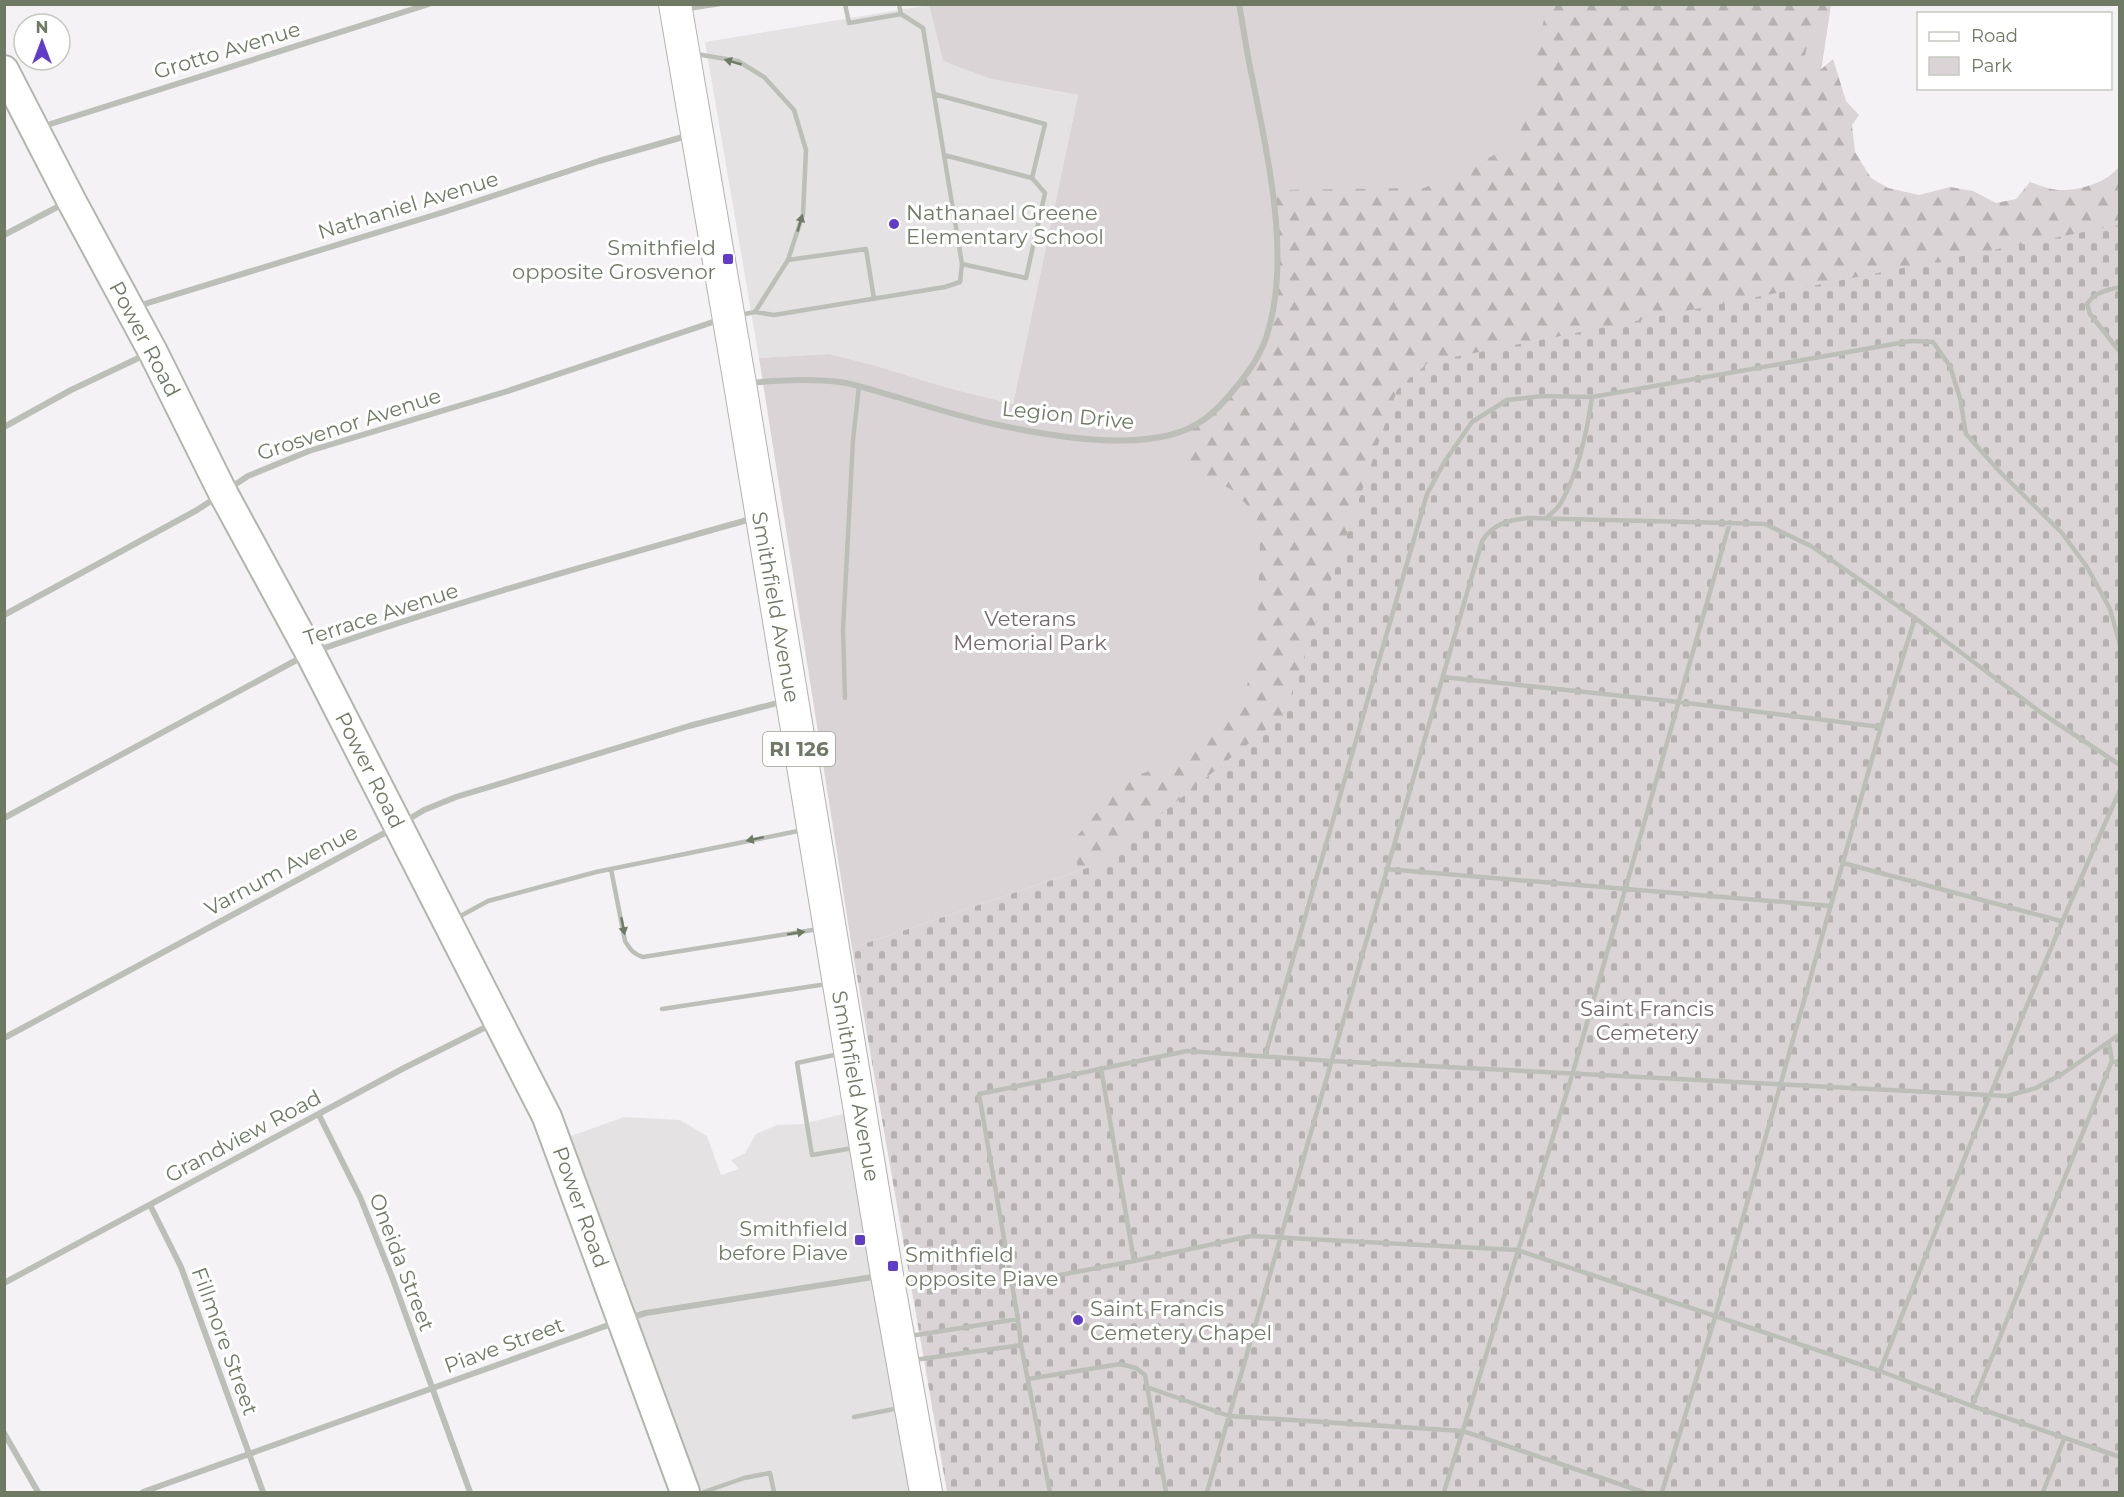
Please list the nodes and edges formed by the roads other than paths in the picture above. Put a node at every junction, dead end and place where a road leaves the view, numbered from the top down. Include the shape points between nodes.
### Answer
1 (429, 4) edge
2 (720, 4) edge
3 (845, 4) edge
4 (899, 4) edge
5 (1239, 4) edge
6 (675, 8) edge
7 (901, 14) junction
8 (682, 51) junction
9 (4, 70) edge
10 (933, 94) junction
11 (35, 128) junction
12 (696, 133) junction
13 (944, 154) junction
14 (1032, 178) junction
15 (71, 200) junction
16 (4, 235) edge
17 (788, 260) junction
18 (962, 264) junction
19 (2120, 287) edge
20 (874, 299) junction
21 (130, 308) junction
22 (741, 314) junction
23 (153, 352) junction
24 (2120, 352) edge
25 (740, 384) junction
26 (859, 386) junction
27 (1592, 397) junction
28 (4, 427) edge
29 (223, 493) junction
30 (760, 516) junction
31 (1546, 518) junction
32 (1730, 522) junction
33 (4, 615) edge
34 (1915, 618) junction
35 (2120, 645) edge
36 (310, 653) junction
37 (1443, 677) junction
38 (845, 698) dead end
39 (791, 699) junction
40 (1679, 702) junction
41 (1881, 726) junction
42 (2120, 765) edge
43 (2120, 790) edge
44 (4, 818) edge
45 (398, 825) junction
46 (813, 828) junction
47 (1843, 863) junction
48 (611, 869) junction
49 (1386, 869) junction
50 (1624, 888) junction
51 (1831, 906) junction
52 (2061, 921) junction
53 (447, 923) junction
54 (830, 928) junction
55 (839, 982) junction
56 (662, 1009) dead end
57 (499, 1021) junction
58 (2120, 1035) edge
59 (4, 1038) edge
60 (2109, 1043) junction
61 (851, 1052) junction
62 (1265, 1056) junction
63 (1331, 1061) junction
64 (2112, 1061) junction
65 (2120, 1064) edge
66 (1101, 1068) junction
67 (1573, 1072) junction
68 (1782, 1083) junction
69 (1989, 1096) junction
70 (319, 1115) junction
71 (867, 1146) junction
72 (150, 1205) junction
73 (1281, 1237) junction
74 (1517, 1250) junction
75 (1134, 1261) junction
76 (887, 1275) junction
77 (4, 1283) edge
78 (1012, 1284) junction
79 (1715, 1317) junction
80 (1018, 1319) junction
81 (623, 1320) junction
82 (1021, 1345) junction
83 (901, 1349) junction
84 (1880, 1371) junction
85 (1028, 1379) junction
86 (1148, 1387) junction
87 (432, 1388) junction
88 (911, 1405) junction
89 (1971, 1406) junction
90 (1229, 1416) junction
91 (854, 1417) dead end
92 (1463, 1431) junction
93 (4, 1433) edge
94 (2064, 1439) junction
95 (249, 1454) junction
96 (2120, 1457) edge
97 (38, 1492) edge
98 (143, 1492) edge
99 (263, 1492) edge
100 (470, 1492) edge
101 (685, 1492) edge
102 (704, 1492) edge
103 (774, 1492) edge
104 (926, 1492) edge
105 (1050, 1492) edge
106 (1166, 1492) edge
107 (1208, 1492) edge
108 (1444, 1492) edge
109 (1643, 1492) edge
110 (1662, 1492) edge
111 (2043, 1492) edge

1 - 11 street, Grotto Avenue
2 - 6 lane
3 - 7 lane via 849,23
4 - 7 lane
5 - 26 street, Legion Drive via 1267,154 1277,275 1270,323 1259,356 1220,406 1195,426 1170,435 1138,440 1099,439 992,424
6 - 8 main road, Smithfield Avenue / RI 126
7 - 10 lane via 923,28
8 - 12 main road, Smithfield Avenue / RI 126
17 -> 8 lane via 802,214 806,150 794,110 764,76 738,62
9 - 11 main road, Power Road
10 - 13 lane
10 - 14 lane via 1045,124
11 - 15 main road, Power Road
12 - 21 street, Nathaniel Avenue
12 - 22 main road, Smithfield Avenue / RI 126
13 - 14 lane
13 - 18 lane
14 - 18 lane via 1045,194 1026,278
15 - 16 street
15 - 21 main road, Power Road
17 - 20 lane via 866,249
17 - 22 lane
18 - 20 lane via 960,282
19 - 24 lane via 2091,297 2087,304 2090,314
20 - 22 lane via 774,315
21 - 23 main road, Power Road
22 - 25 main road, Smithfield Avenue / RI 126
22 - 29 street, Grosvenor Avenue via 309,451 248,476
23 - 28 street
23 - 29 main road, Power Road
25 - 26 street, Legion Drive via 807,379
25 - 30 main road, Smithfield Avenue / RI 126
26 - 38 lane via 843,630
27 - 31 lane via 1588,426 1562,503
27 - 35 lane via 1911,341 1933,342 1950,366 1966,434 2075,550 2110,609
27 - 62 lane via 1507,400 1472,422 1427,494
29 - 33 street, Grosvenor Avenue
29 - 36 main road, Power Road
30 - 36 street, Terrace Avenue via 365,633
30 - 39 main road, Smithfield Avenue / RI 126
31 - 32 lane
31 - 37 lane via 1512,519 1488,532 1482,541
32 - 34 lane via 1765,524 1788,534
32 - 40 lane
34 - 41 lane
34 - 42 lane via 2043,714
36 - 44 street, Terrace Avenue
36 - 45 main road, Power Road
37 - 40 lane
37 - 49 lane
39 - 45 street, Varnum Avenue via 689,726 456,798
39 - 46 main road, Smithfield Avenue / RI 126
40 - 41 lane
40 - 50 lane
41 - 47 lane
43 - 52 lane
45 - 53 main road, Power Road
45 - 59 street, Varnum Avenue
46 -> 48 lane
46 - 54 main road, Smithfield Avenue / RI 126
47 - 51 lane
47 - 52 lane
48 - 53 lane via 488,902
48 -> 54 lane via 625,941 643,957
49 - 50 lane
49 - 63 lane
50 - 51 lane
50 - 67 lane
51 - 68 lane
52 - 69 lane
53 - 57 main road, Power Road
54 - 55 main road, Smithfield Avenue / RI 126
55 - 56 lane
55 - 61 main road, Smithfield Avenue / RI 126
57 - 70 street, Grandview Road
57 - 81 main road, Power Road via 558,1145
58 - 60 lane
60 - 64 lane
60 - 69 lane via 2036,1088 2007,1096
61 - 71 main road, Smithfield Avenue / RI 126
61 - 71 lane via 797,1063 812,1155
62 - 63 lane
62 - 66 lane via 1187,1051
63 - 67 lane
63 - 73 lane
64 - 65 lane
64 - 89 lane
66 - 75 lane
66 - 78 lane via 979,1094
67 - 68 lane
67 - 74 lane
68 - 69 lane
68 - 79 lane
69 - 84 lane
70 - 72 street, Grandview Road
70 - 87 street, Oneida Street via 360,1197
71 - 76 main road, Smithfield Avenue / RI 126
72 - 77 street, Grandview Road
72 - 95 street, Fillmore Street via 181,1267
73 - 74 lane
73 - 75 lane via 1238,1238
73 - 90 lane
74 - 79 lane
74 - 92 lane
75 - 78 lane
76 - 81 street, Piave Street via 646,1313
76 - 83 main road, Smithfield Avenue / RI 126
78 - 80 lane
79 - 84 lane
79 - 110 lane
80 - 82 lane
80 - 83 lane
81 - 87 street, Piave Street
81 - 101 main road, Power Road
82 - 83 lane
82 - 85 lane
83 - 88 main road, Smithfield Avenue / RI 126
84 - 89 lane
85 - 86 lane via 1120,1364 1145,1375
85 - 105 lane
86 - 90 lane
86 - 106 lane
87 - 95 street, Piave Street
87 - 100 street, Oneida Street
88 - 91 lane
88 - 104 main road, Smithfield Avenue / RI 126
89 - 94 lane
90 - 92 lane
90 - 107 lane
92 - 108 lane
92 - 109 lane
93 - 97 street
94 - 96 lane
94 - 111 lane
95 - 98 street, Piave Street
95 - 99 street, Fillmore Street
102 - 103 lane via 770,1473

